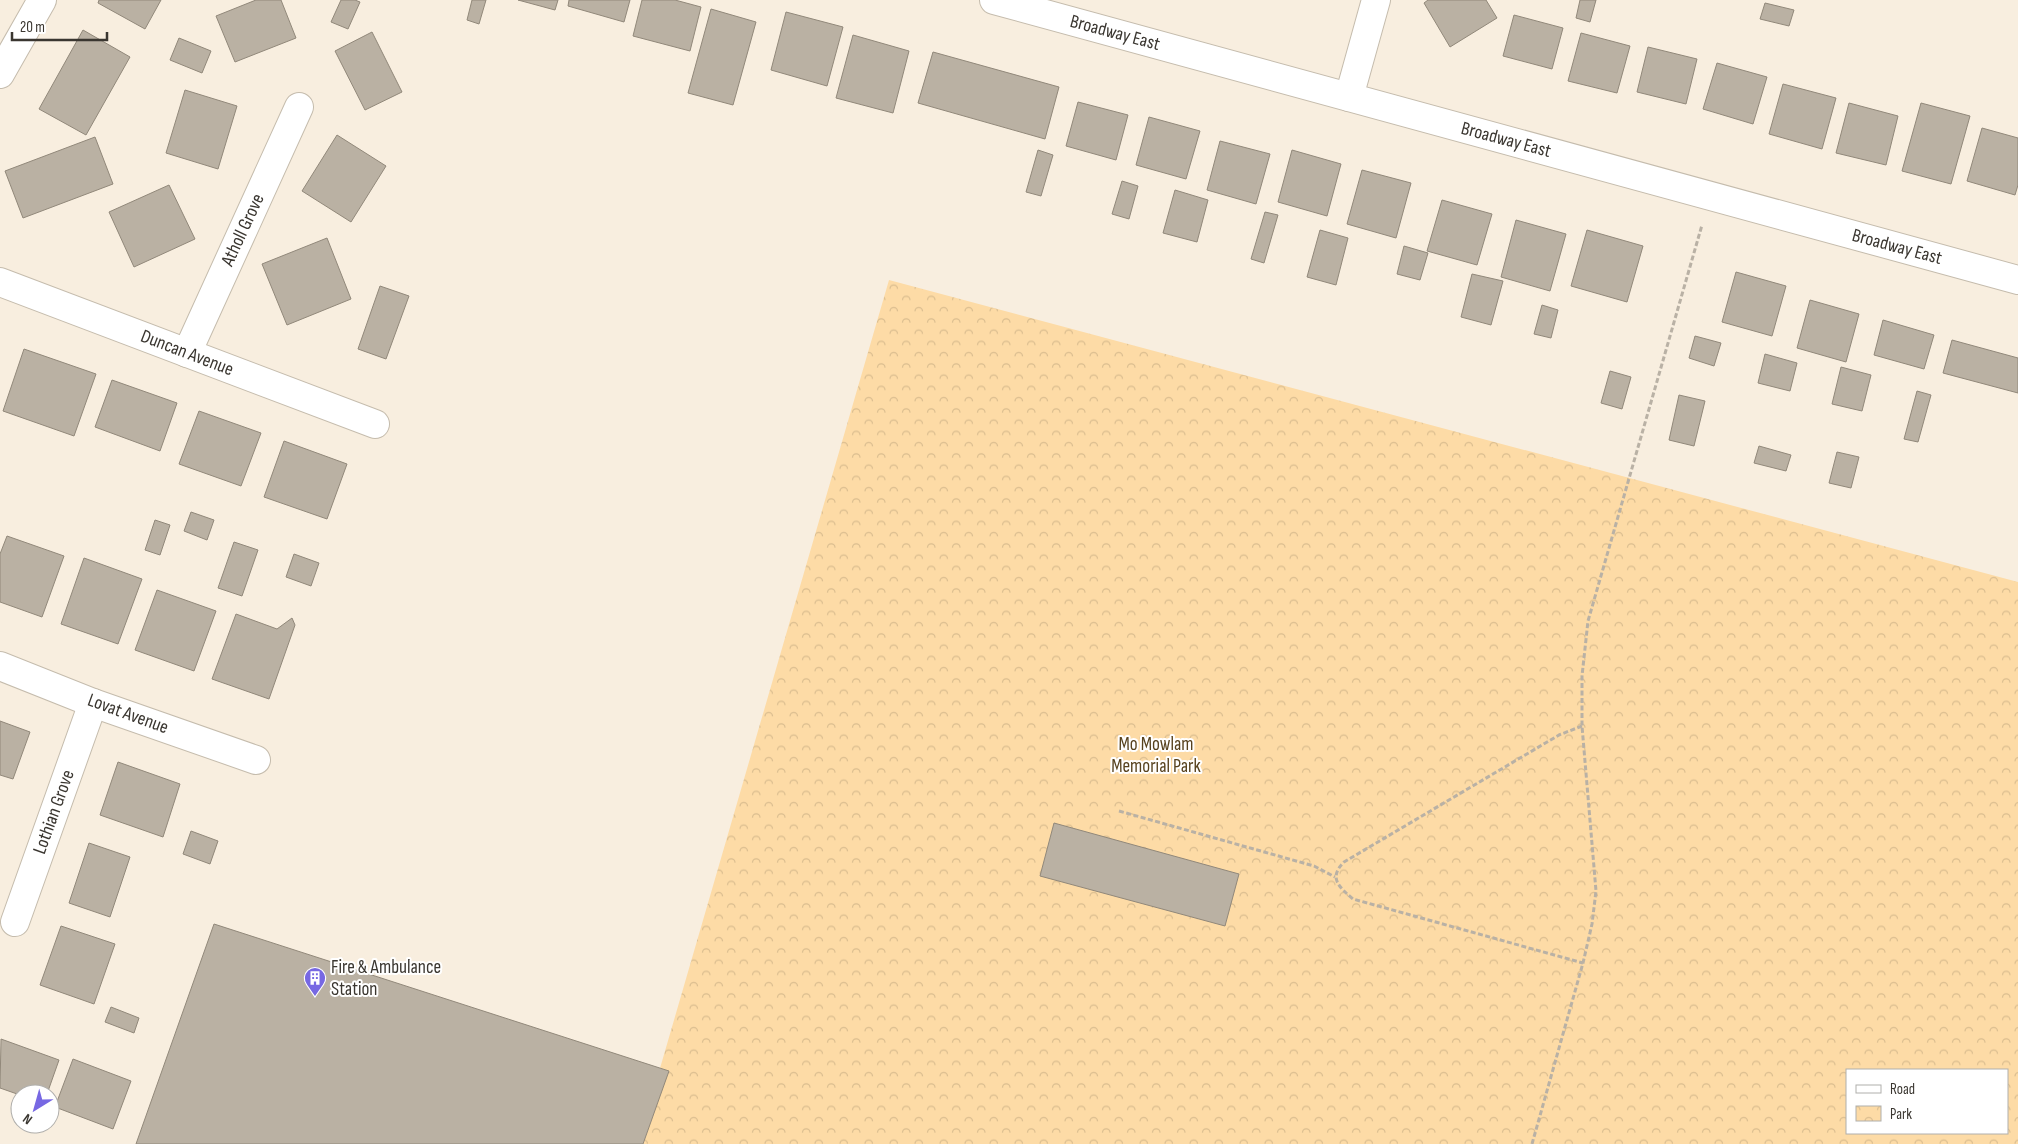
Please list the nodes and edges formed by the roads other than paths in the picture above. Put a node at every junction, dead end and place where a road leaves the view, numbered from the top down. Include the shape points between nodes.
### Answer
1 (42, 0) edge
2 (994, 0) edge
3 (1376, 0) edge
4 (0, 74) edge
5 (1349, 97) junction
6 (299, 107) dead end
7 (2018, 280) edge
8 (0, 282) edge
9 (187, 353) junction
10 (375, 424) dead end
11 (0, 666) edge
12 (93, 703) junction
13 (256, 760) dead end
14 (15, 922) dead end

1 - 4 street
2 - 5 street, Broadway East
3 - 5 street
5 - 7 street, Broadway East
6 - 9 street, Atholl Grove
8 - 9 street, Duncan Avenue
9 - 10 street, Duncan Avenue
11 - 12 street, Lovat Avenue
12 - 13 street, Lovat Avenue
12 - 14 street, Lothian Grove

